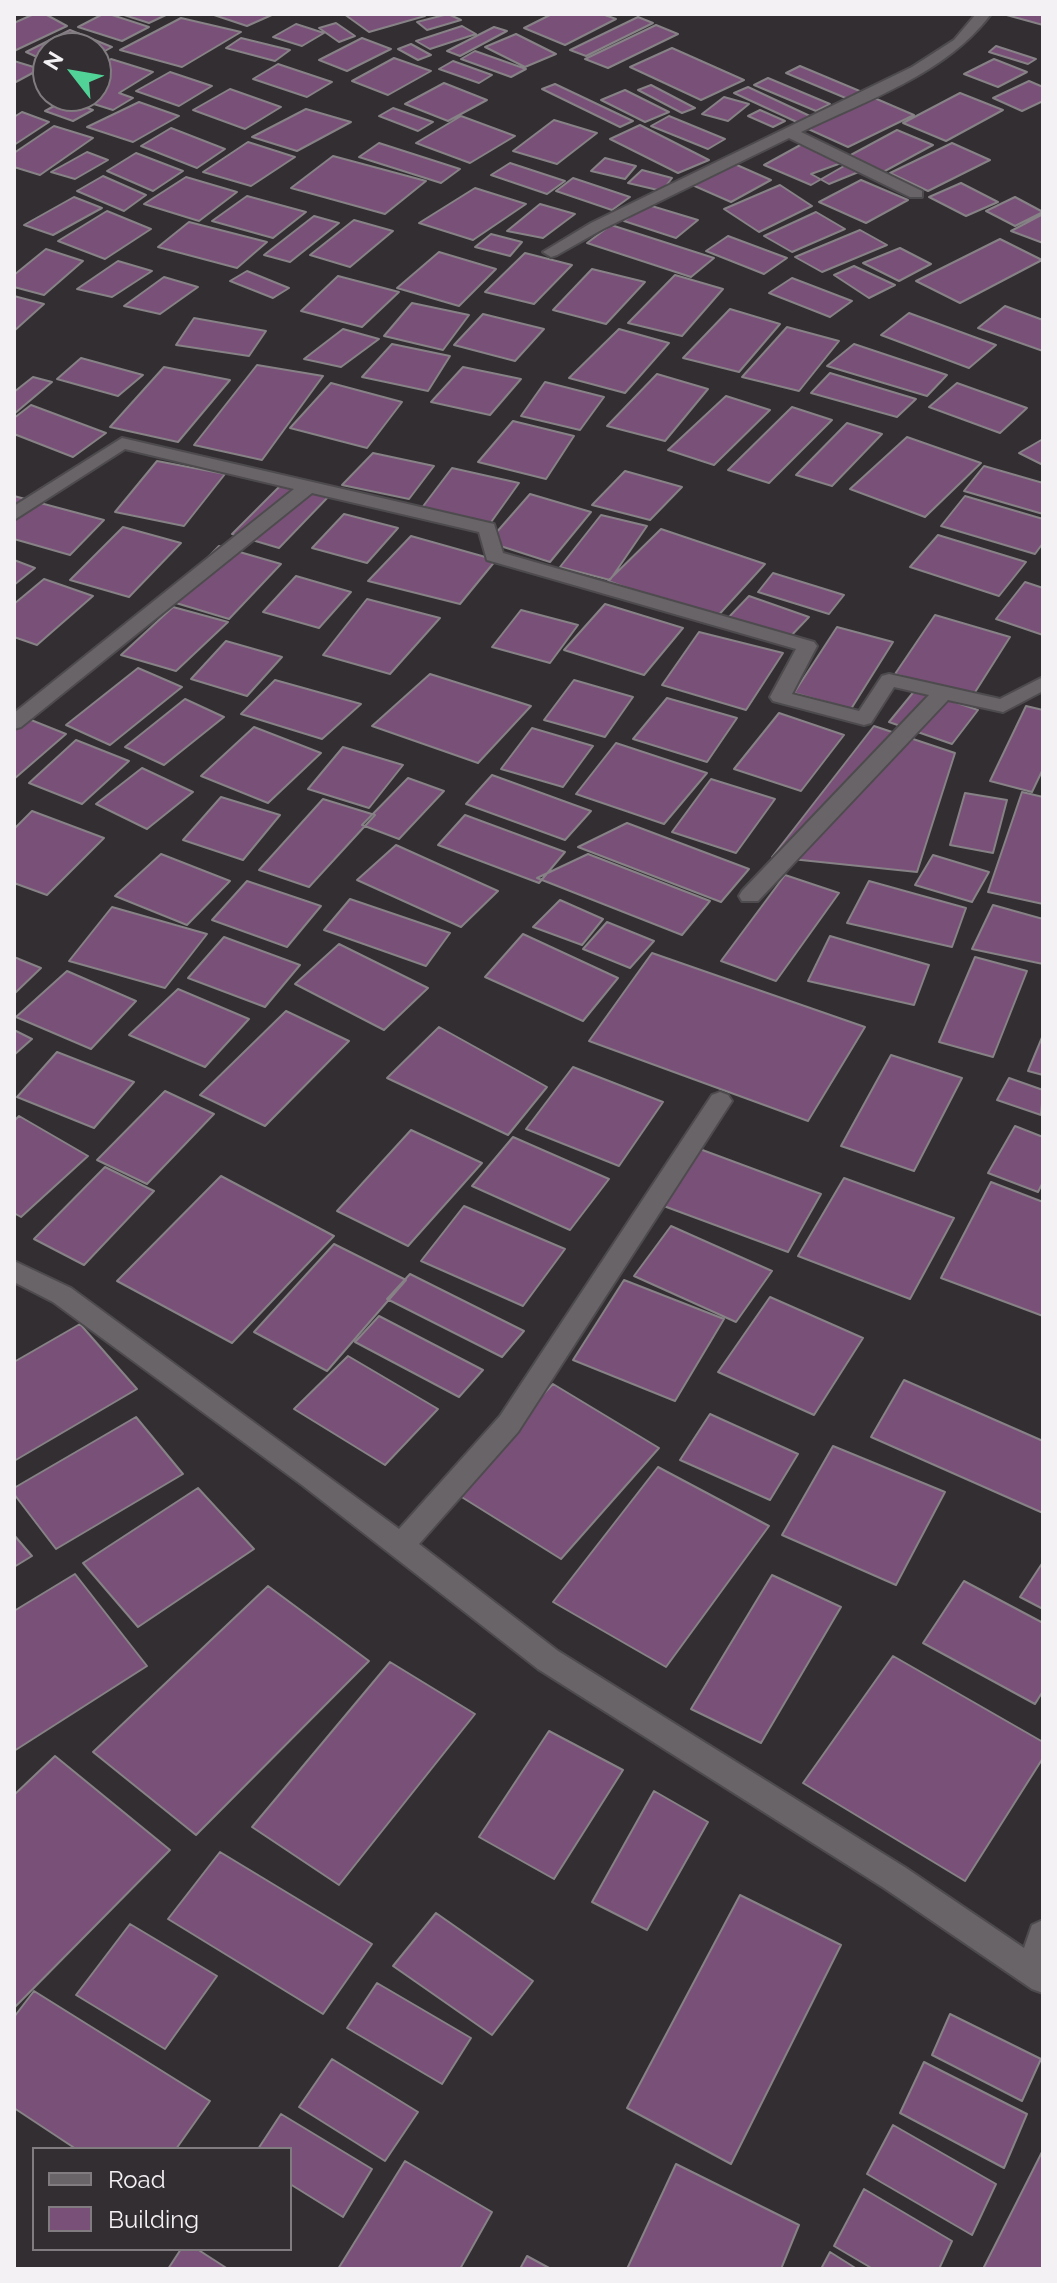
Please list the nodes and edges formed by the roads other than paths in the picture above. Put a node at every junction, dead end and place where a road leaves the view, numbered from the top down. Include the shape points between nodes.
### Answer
1 (984, 14) edge
2 (788, 132) junction
3 (916, 194) dead end
4 (551, 252) dead end
5 (310, 485) junction
6 (14, 514) edge
7 (1043, 683) edge
8 (943, 693) junction
9 (14, 723) edge
10 (750, 896) dead end
11 (720, 1101) dead end
12 (14, 1271) edge
13 (400, 1546) junction
14 (1043, 1935) edge
15 (1038, 1975) edge

1 - 2 street via 959,43 917,70
2 - 3 street
2 - 4 street
5 - 6 street via 122,443
5 - 8 street via 487,528 494,556 807,646 780,697 864,719 889,680
5 - 9 street
7 - 8 street via 1003,706
8 - 10 street
11 - 13 street via 509,1424
12 - 13 street via 62,1295
13 - 15 street via 548,1660 895,1878
14 - 15 street

